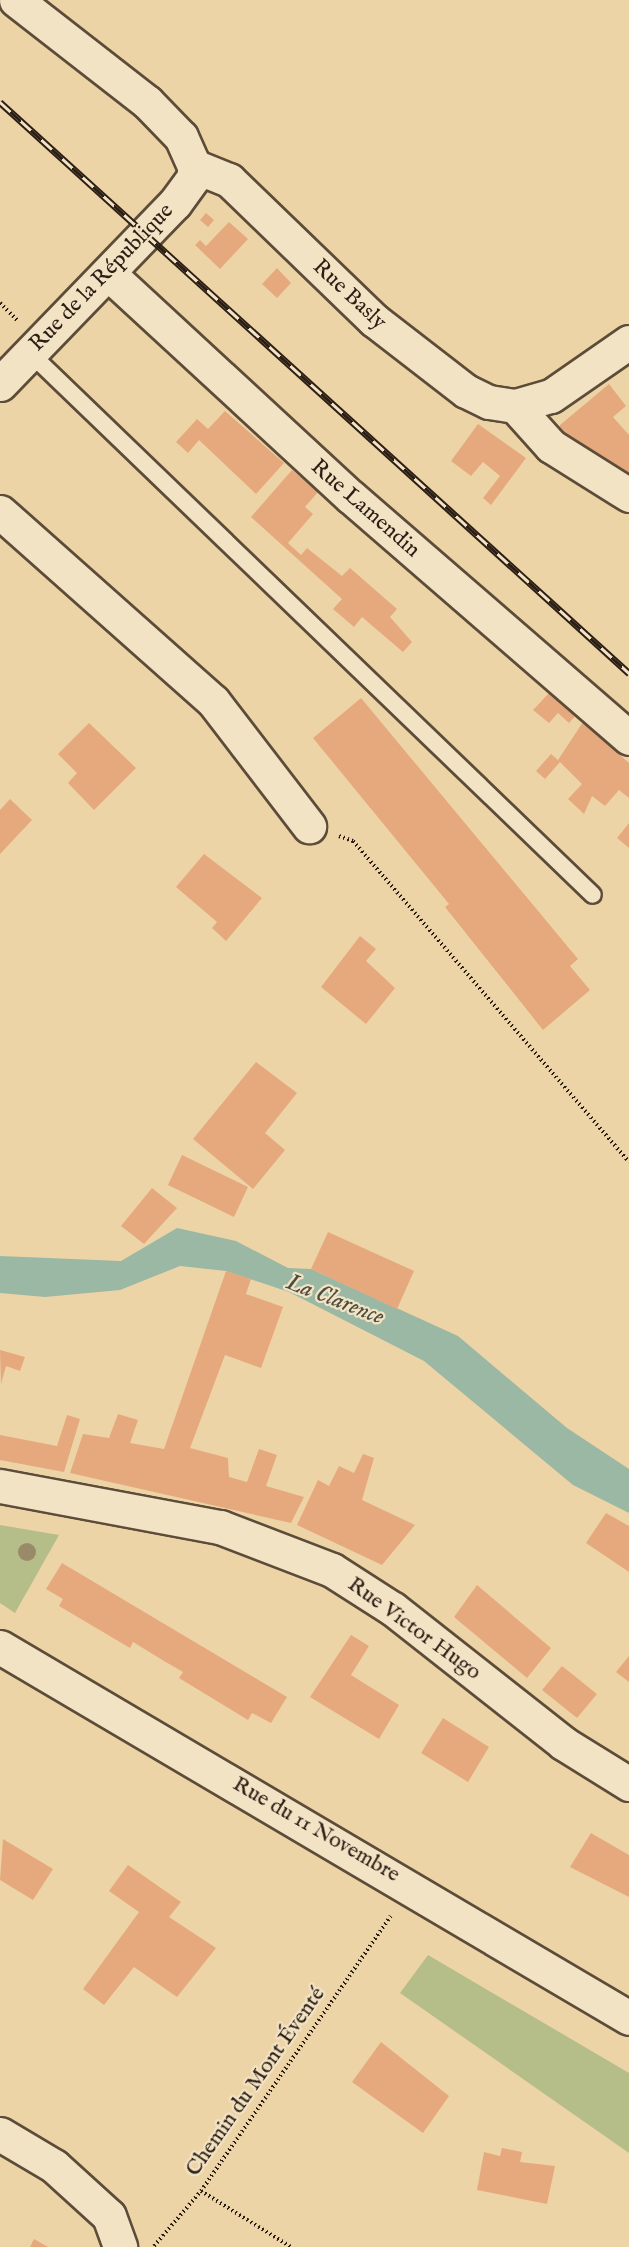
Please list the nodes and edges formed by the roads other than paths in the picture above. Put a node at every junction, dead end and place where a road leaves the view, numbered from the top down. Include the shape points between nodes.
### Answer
1 (16, 0) edge
2 (194, 166) junction
3 (108, 273) junction
4 (629, 342) edge
5 (30, 353) junction
6 (0, 384) edge
7 (515, 406) junction
8 (629, 495) edge
9 (0, 512) edge
10 (629, 738) edge
11 (309, 826) dead end
12 (593, 895) dead end
13 (0, 1486) edge
14 (0, 1647) edge
15 (629, 1784) edge
16 (629, 2018) edge
17 (0, 2134) edge
18 (120, 2247) edge

1 - 2 street via 147,102 181,137
2 - 3 street, Rue de la République via 194,177 176,203
2 - 7 street, Rue Basly via 229,180 420,357 466,391
3 - 5 street, Rue de la République
3 - 10 street, Rue Lamendin via 351,497
4 - 7 street via 573,384
5 - 6 street, Rue de la République
5 - 12 lane
7 - 8 street via 551,446
9 - 11 street via 213,701
13 - 15 street, Rue Victor Hugo via 220,1527 321,1565 393,1609 563,1743
14 - 16 street, Rue du 11 Novembre
17 - 18 street via 54,2166 109,2216

